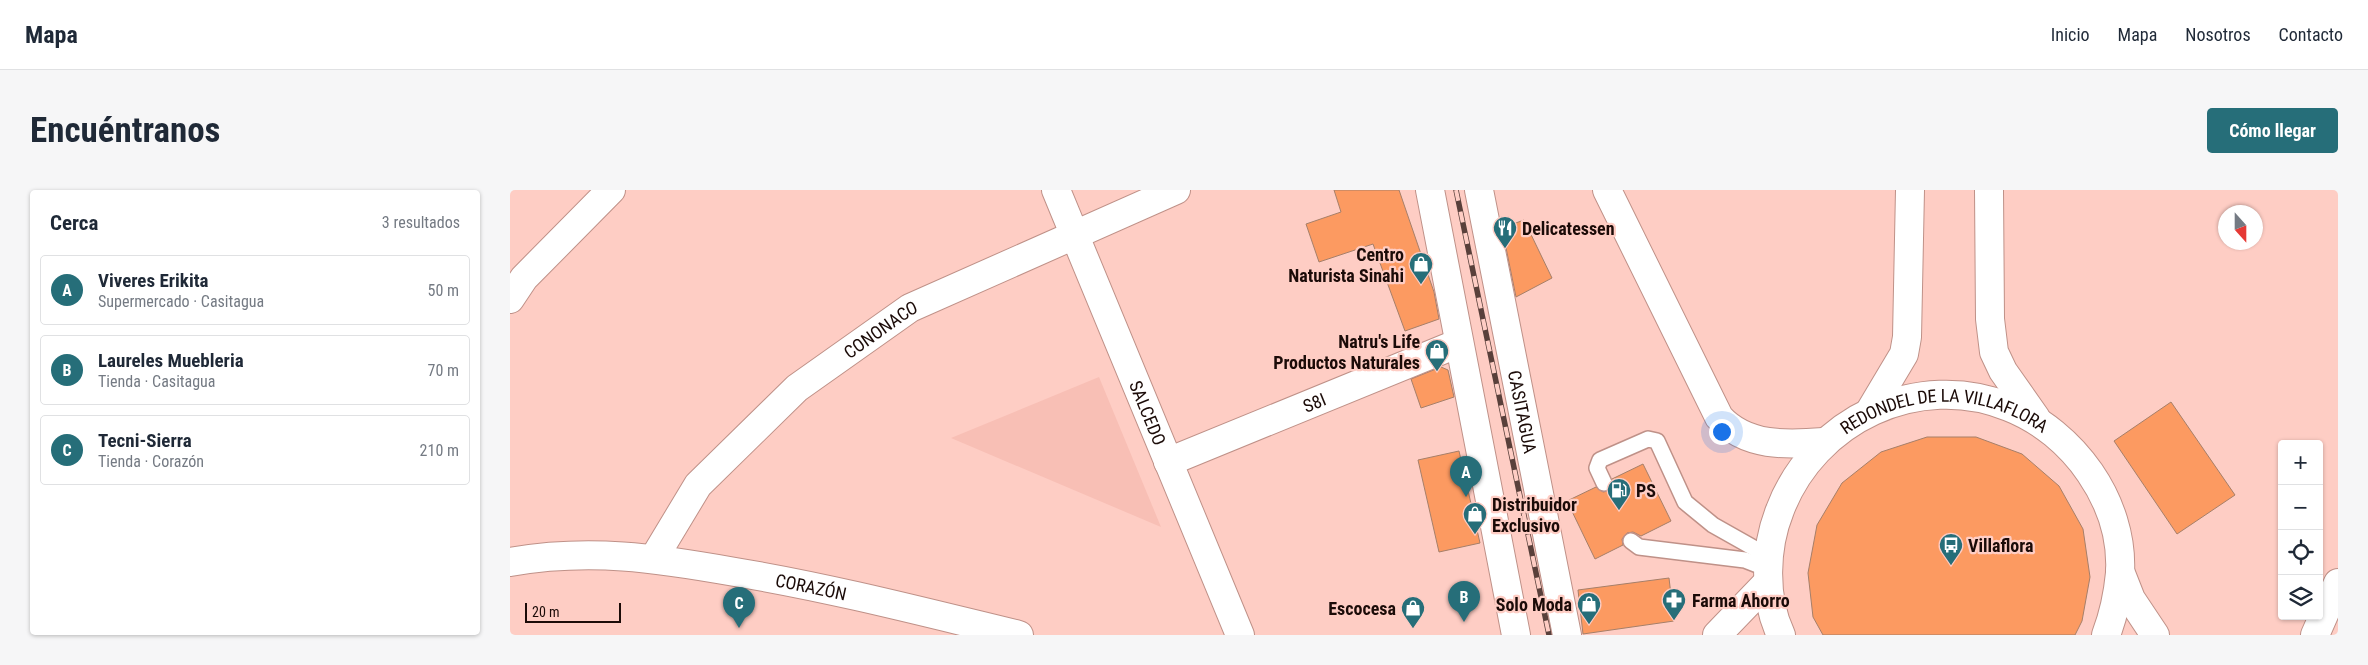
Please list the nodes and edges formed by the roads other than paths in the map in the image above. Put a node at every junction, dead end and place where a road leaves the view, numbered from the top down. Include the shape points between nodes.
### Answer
1 (611, 190) edge
2 (1056, 190) edge
3 (1176, 190) edge
4 (1430, 190) edge
5 (1480, 190) edge
6 (1607, 190) edge
7 (1910, 190) edge
8 (1989, 190) edge
9 (1076, 236) junction
10 (515, 288) edge
11 (1459, 343) junction
12 (1870, 411) junction
13 (2040, 423) junction
14 (1824, 442) junction
15 (1168, 462) junction
16 (1604, 483) dead end
17 (1632, 541) dead end
18 (654, 558) junction
19 (510, 562) edge
20 (1768, 569) junction
21 (2120, 571) junction
22 (2338, 583) edge
23 (1019, 635) edge
24 (1240, 635) edge
25 (1516, 635) edge
26 (1567, 635) edge
27 (1717, 635) edge
28 (1781, 635) edge
29 (2106, 635) edge
30 (2155, 635) edge
31 (2315, 635) edge

1 - 10 street
2 - 9 street, SALCEDO
3 - 9 street, CONONACO
4 - 11 street
5 - 26 street, CASITAGUA
6 - 14 street via 1719,417 1729,428 1769,443
7 - 12 street via 1904,354
8 - 13 street via 1990,319 1994,352 2003,371
9 - 15 street, SALCEDO
9 - 18 street, CONONACO via 910,308 797,388 698,485
11 - 15 street, S8I
11 - 25 street
12 - 13 street, REDONDEL DE LA VILLAFLORA via 1903,400 1938,395 1965,396 2009,406
12 - 14 street, REDONDEL DE LA VILLAFLORA
13 - 21 street, REDONDEL DE LA VILLAFLORA via 2074,451 2099,487 2115,527
14 - 20 street, REDONDEL DE LA VILLAFLORA via 1802,466 1785,494 1774,524
15 - 24 street, SALCEDO
16 - 20 lane via 1596,468 1600,460 1648,439 1657,441 1678,489 1690,507
17 - 20 lane via 1639,546 1745,560
18 - 19 street, CORAZÓN via 598,554
18 - 23 street, CORAZÓN via 814,585
20 - 27 street
20 - 28 street, REDONDEL DE LA VILLAFLORA
21 - 29 street, REDONDEL DE LA VILLAFLORA via 2115,610
21 - 30 street via 2131,599
22 - 31 street

